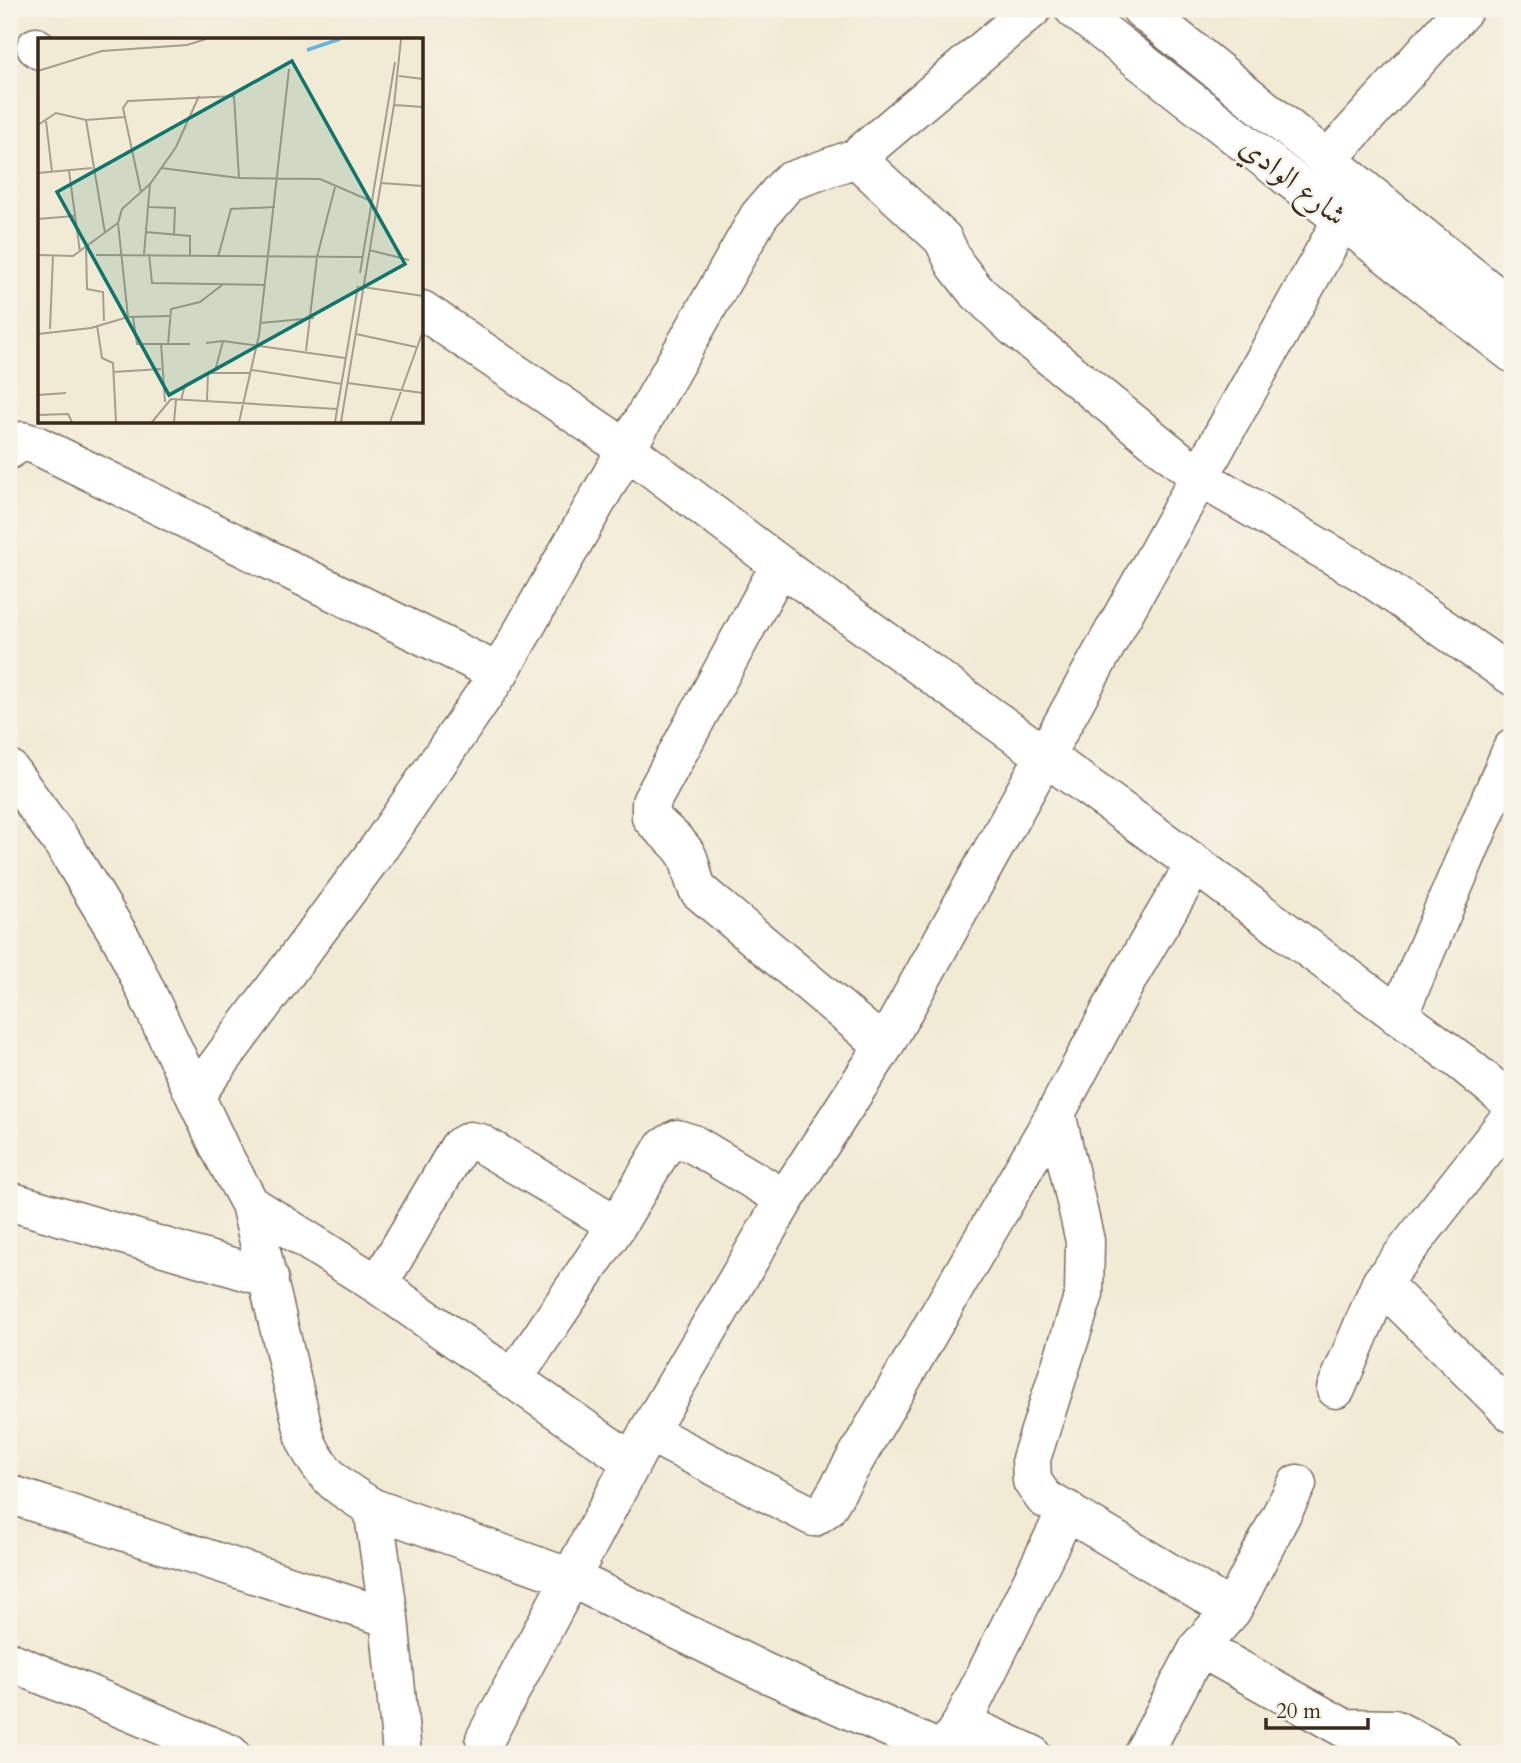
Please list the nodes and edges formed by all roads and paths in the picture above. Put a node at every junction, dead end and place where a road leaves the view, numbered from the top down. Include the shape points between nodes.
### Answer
1 (1032, 9) edge
2 (1074, 9) edge
3 (1141, 9) edge
4 (1464, 9) edge
5 (856, 158) junction
6 (1328, 159) junction
7 (1342, 220) junction
8 (1512, 309) edge
9 (424, 311) edge
10 (1512, 353) edge
11 (9, 450) edge
12 (628, 450) junction
13 (1201, 478) junction
14 (780, 565) junction
15 (499, 673) junction
16 (1512, 676) edge
17 (1512, 749) edge
18 (1047, 756) junction
19 (9, 769) edge
20 (1195, 864) junction
21 (1398, 1016) junction
22 (884, 1046) junction
23 (196, 1094) junction
24 (1512, 1103) edge
25 (1056, 1113) junction
26 (1512, 1115) edge
27 (785, 1199) junction
28 (9, 1201) edge
29 (250, 1204) junction
30 (617, 1225) junction
31 (269, 1278) junction
32 (1381, 1283) junction
33 (378, 1285) junction
34 (513, 1379) junction
35 (1336, 1389) dead end
36 (1512, 1413) edge
37 (640, 1447) junction
38 (1297, 1484) dead end
39 (9, 1494) edge
40 (373, 1508) junction
41 (1067, 1510) junction
42 (571, 1578) junction
43 (1232, 1610) junction
44 (389, 1618) junction
45 (1199, 1647) junction
46 (9, 1661) edge
47 (485, 1740) dead end
48 (1338, 1741) edge
49 (948, 1743) edge
50 (206, 1750) edge
51 (402, 1754) edge
52 (1031, 1754) edge
53 (1143, 1754) edge
54 (1442, 1754) edge

1 - 5 street
2 - 7 street, شارع الوادي
3 - 6 street, شارع الوادي
4 - 6 street
5 - 12 street via 788,182 759,216
5 - 13 street via 943,239 975,290 1015,328
6 - 8 street, شارع الوادي
7 - 10 street, شارع الوادي
7 - 13 street
9 - 12 street
11 - 15 street via 22,441 36,445
12 - 14 street
12 - 15 street
13 - 16 street via 1365,574
13 - 18 street
14 - 18 street
14 - 22 street via 651,802 651,817 684,850 699,891
15 - 23 street via 382,845
17 - 21 street
18 - 20 street
18 - 22 street
19 - 23 street via 66,848 123,942
20 - 21 street
20 - 25 street
21 - 24 street
22 - 27 street
23 - 29 street via 220,1151
25 - 37 street via 827,1508 814,1517
25 - 41 street via 1086,1241 1084,1294 1031,1470 1032,1481 1044,1499
26 - 32 street
27 - 30 street via 677,1139 663,1148
27 - 37 street
28 - 31 street
29 - 31 street
29 - 33 street
30 - 33 street via 470,1141 459,1147
30 - 34 street
31 - 40 street via 314,1460 333,1483
32 - 35 street
32 - 36 street
33 - 34 street
34 - 37 street
37 - 42 street
38 - 43 street
39 - 44 street
40 - 42 street
40 - 44 street
41 - 43 street
41 - 49 street
42 - 47 street
42 - 49 street via 764,1672
43 - 45 street
44 - 51 street
45 - 48 street
45 - 53 street
46 - 50 street
48 - 54 street via 1394,1729
49 - 52 street

